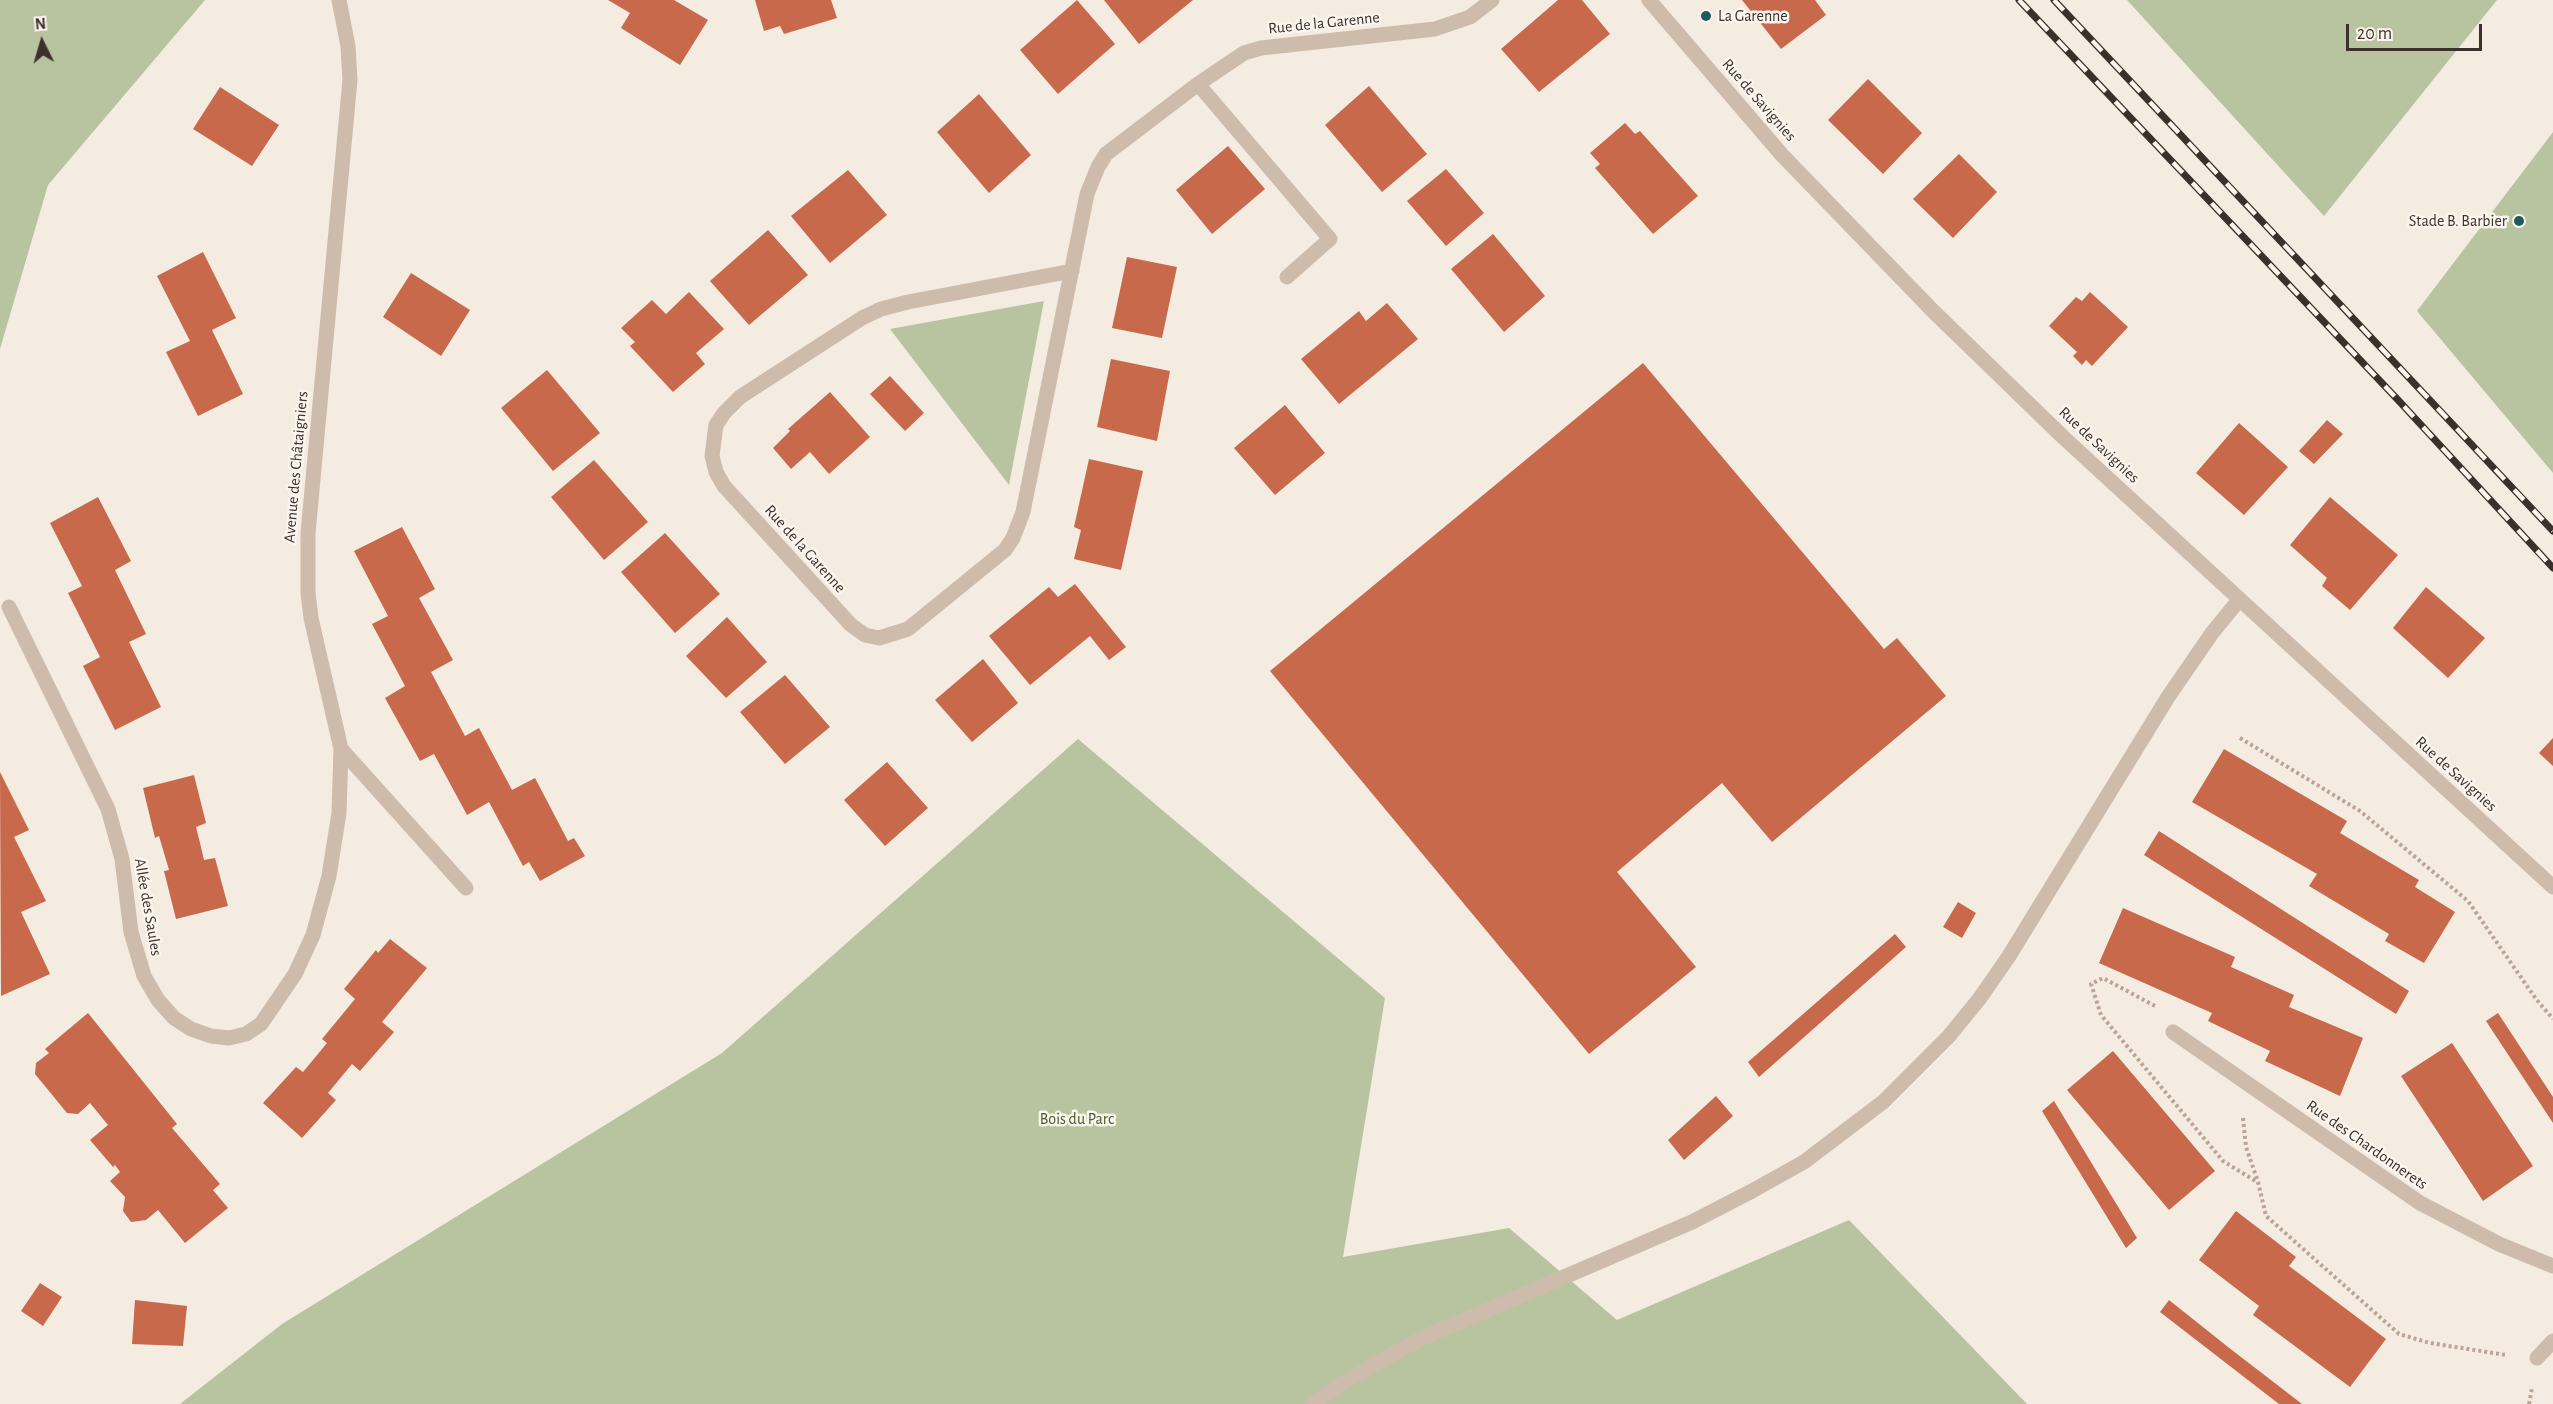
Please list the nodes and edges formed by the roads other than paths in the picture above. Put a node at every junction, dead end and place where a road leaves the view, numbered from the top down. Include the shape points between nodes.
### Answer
1 (339, 0) edge
2 (1492, 0) edge
3 (1649, 0) edge
4 (1198, 84) junction
5 (1071, 271) junction
6 (1287, 277) dead end
7 (2239, 600) junction
8 (9, 607) dead end
9 (341, 749) junction
10 (2553, 887) edge
11 (466, 888) dead end
12 (2173, 1032) dead end
13 (2553, 1266) edge
14 (2553, 1341) edge
15 (2537, 1358) road end
16 (1312, 1404) edge

1 - 9 street, Avenue des Châtaigniers via 350,80 307,565 311,618
2 - 4 street, Rue de la Garenne via 1470,17 1435,29 1261,48 1244,53
3 - 7 street, Rue de Savignies via 1782,155 1933,311
4 - 5 street, Rue de la Garenne via 1106,154 1087,194
4 - 6 street via 1330,239
5 - 5 street, Rue de la Garenne via 881,309 740,397 716,426 712,456 724,486 851,626 865,635 879,638 908,629 1005,550 1013,538 1023,512
7 - 10 street, Rue de Savignies
7 - 16 street via 2168,697 1980,998 1949,1036 1883,1102 1804,1162 1752,1191 1692,1222 1420,1340
8 - 9 street, Allée des Saules via 108,809 122,859 131,932 144,976 158,1000 191,1029 229,1038 246,1034 261,1024 295,974 313,935 329,876 339,813
9 - 11 street, Avenue des Châtaigniers
12 - 13 street, Rue des Chardonnerets via 2420,1203 2499,1244
14 - 15 street

